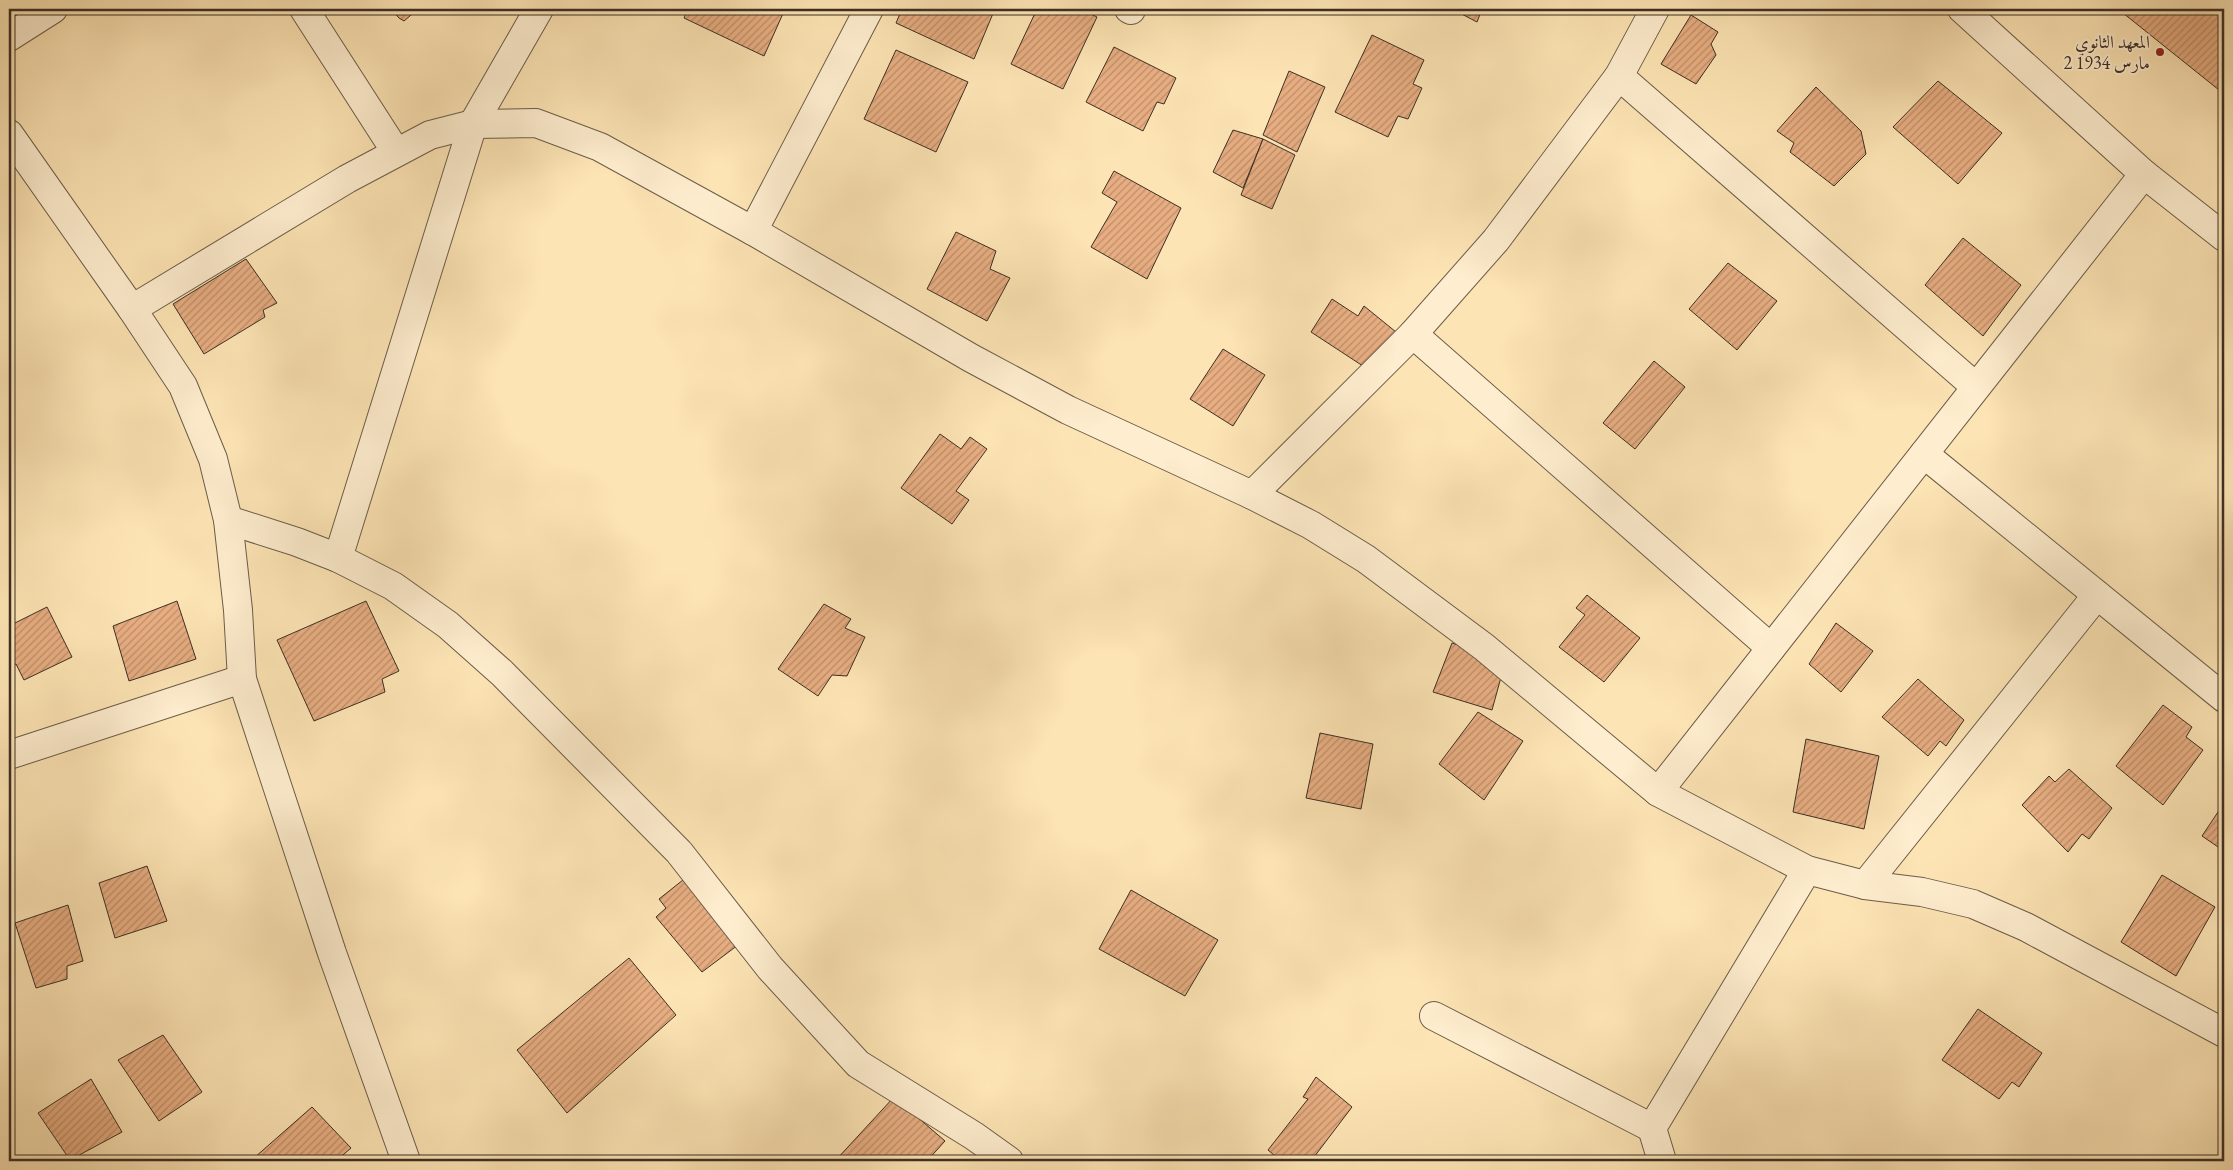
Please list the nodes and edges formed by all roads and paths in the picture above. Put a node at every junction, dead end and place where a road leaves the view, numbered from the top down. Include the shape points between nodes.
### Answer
1 (53, 9) edge
2 (304, 9) edge
3 (539, 9) edge
4 (869, 9) edge
5 (1654, 9) edge
6 (1962, 9) edge
7 (9, 37) edge
8 (1619, 76) junction
9 (474, 124) junction
10 (9, 134) edge
11 (396, 152) junction
12 (2144, 174) junction
13 (753, 230) junction
14 (2224, 237) edge
15 (132, 309) junction
16 (1413, 334) junction
17 (1976, 387) junction
18 (1924, 454) junction
19 (1252, 495) junction
20 (228, 520) junction
21 (338, 558) junction
22 (2097, 595) junction
23 (1771, 648) junction
24 (242, 678) junction
25 (2224, 698) edge
26 (9, 754) edge
27 (1658, 792) junction
28 (1807, 870) junction
29 (1865, 884) junction
30 (1434, 1016) dead end
31 (2224, 1033) edge
32 (1652, 1128) junction
33 (406, 1161) edge
34 (1009, 1161) edge
35 (1662, 1161) edge

1 - 7 street
2 - 11 street
3 - 9 street
4 - 13 street
5 - 8 street
6 - 12 street
8 - 16 street via 1496,240
8 - 17 street
9 - 11 street via 430,135
9 - 13 street via 536,123 600,147
9 - 21 street
10 - 15 street
11 - 15 street
12 - 14 street
12 - 17 street
13 - 19 street via 971,358 1060,406
15 - 20 street via 183,386 213,459
16 - 19 street
16 - 23 street
17 - 18 street
18 - 22 street
18 - 23 street
19 - 27 street via 1312,525 1404,586 1484,647
20 - 21 street
20 - 24 street
21 - 34 street via 394,586 448,626 502,673 679,852 770,968 858,1064
22 - 25 street
22 - 29 street
23 - 27 street
24 - 26 street
24 - 33 street via 332,953
27 - 28 street
28 - 29 street
28 - 32 street
29 - 31 street via 1922,892 1972,904 2026,927
30 - 32 street
32 - 35 street

